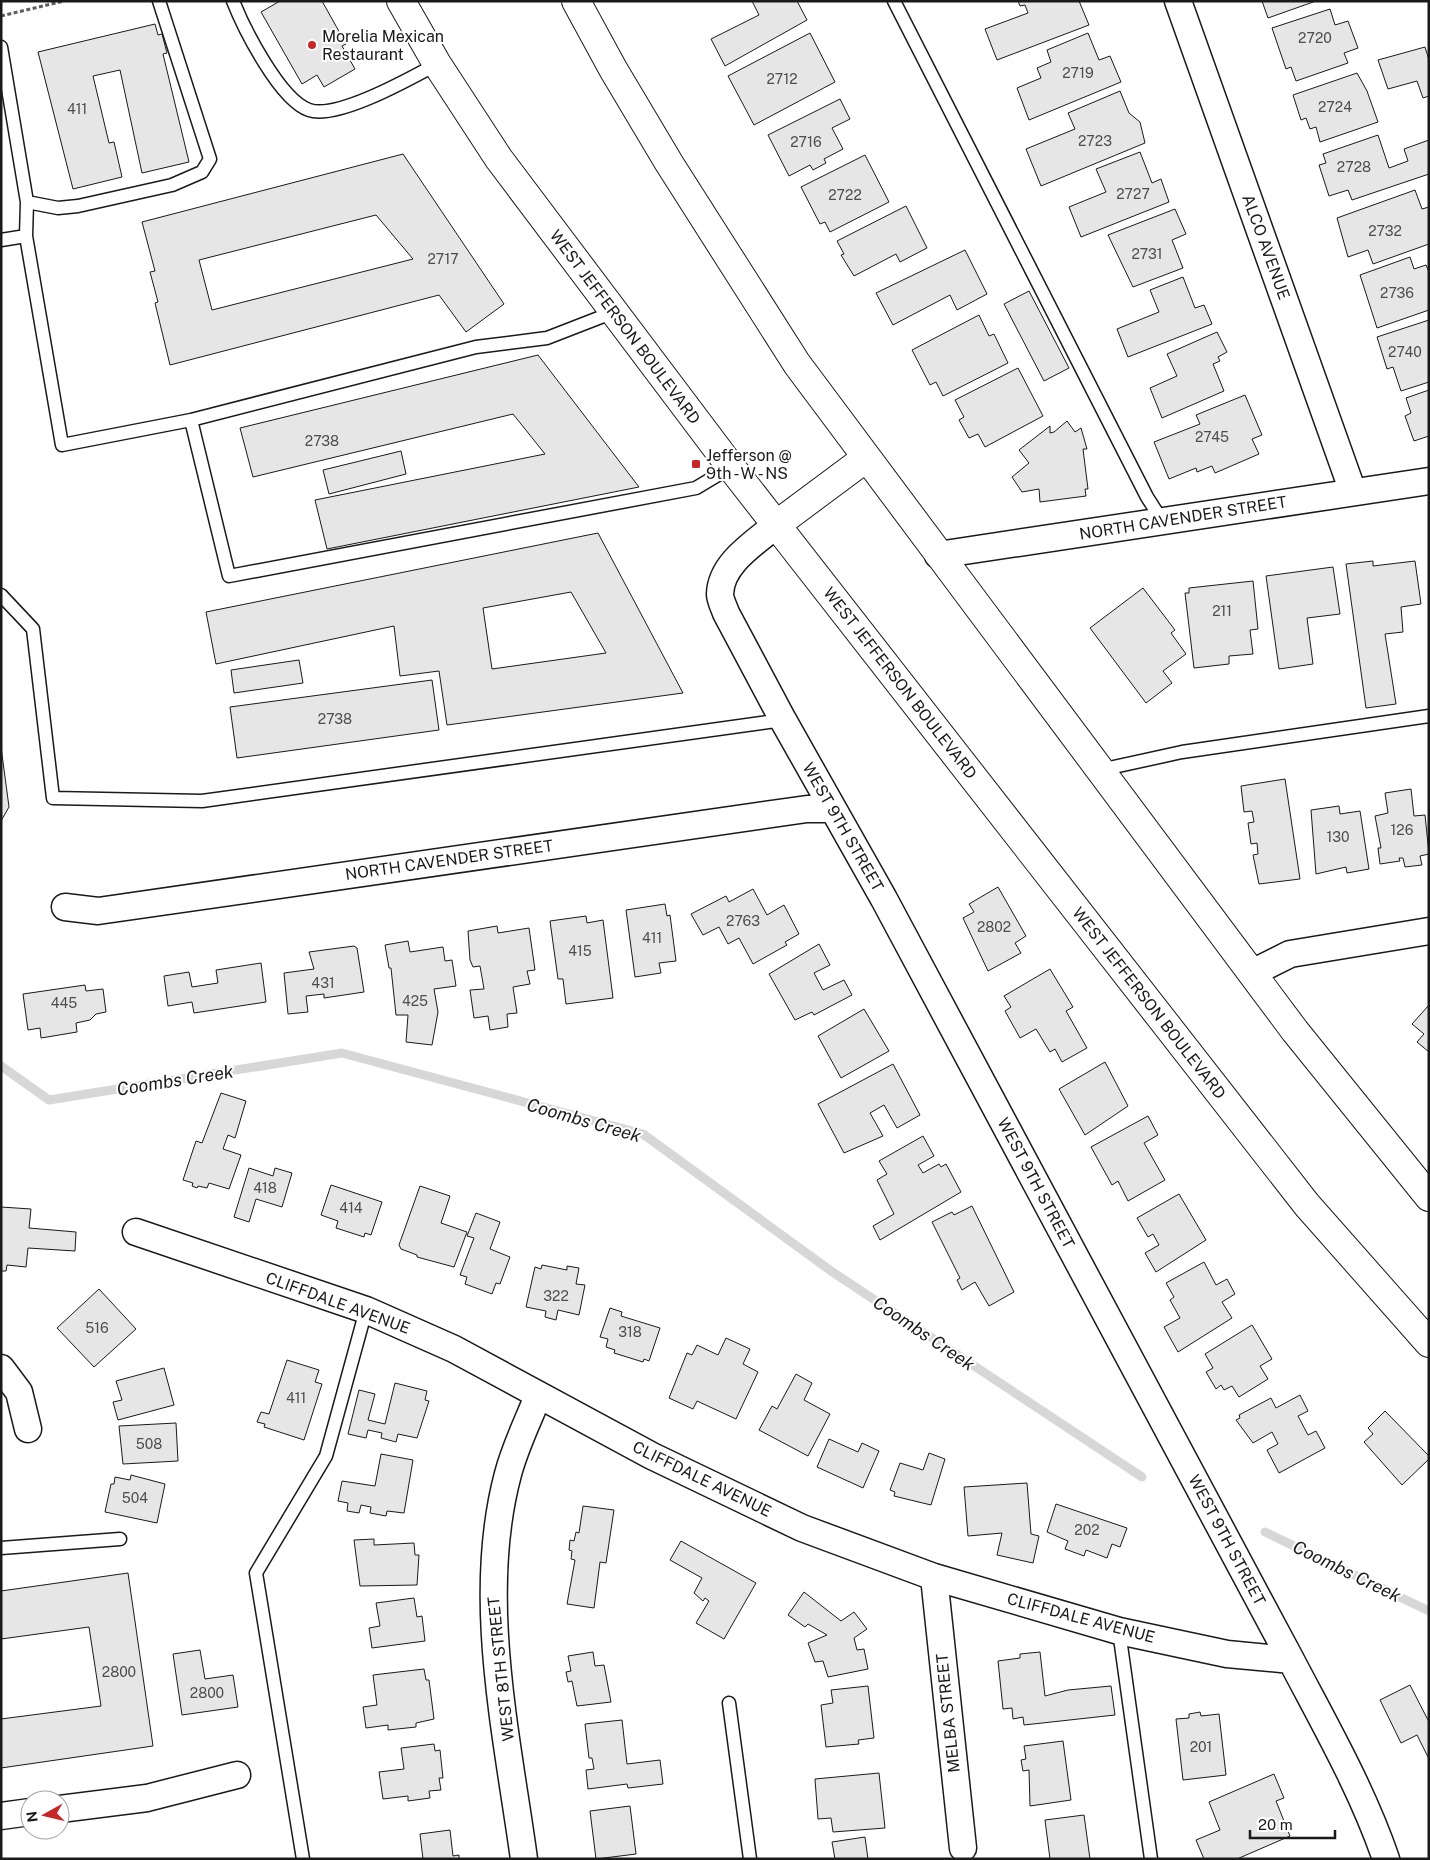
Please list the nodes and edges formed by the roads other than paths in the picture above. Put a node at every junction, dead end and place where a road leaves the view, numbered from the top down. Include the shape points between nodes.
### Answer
1 (160, 1) edge
2 (233, 1) edge
3 (401, 1) edge
4 (576, 1) edge
5 (894, 1) edge
6 (1178, 1) edge
7 (1, 47) edge
8 (437, 64) junction
9 (27, 202) junction
10 (26, 236) junction
11 (1, 240) edge
12 (614, 312) junction
13 (191, 420) junction
14 (866, 458) junction
15 (731, 467) junction
16 (1429, 481) edge
17 (1353, 492) junction
18 (1163, 522) junction
19 (776, 525) junction
20 (938, 555) junction
21 (1, 595) edge
22 (1429, 716) edge
23 (783, 720) junction
24 (1100, 770) junction
25 (832, 809) junction
26 (65, 907) dead end
27 (1429, 931) edge
28 (1252, 973) junction
29 (1429, 1197) edge
30 (136, 1232) dead end
31 (366, 1310) junction
32 (1429, 1343) edge
33 (1, 1368) edge
34 (538, 1396) junction
35 (28, 1429) dead end
36 (120, 1539) dead end
37 (1, 1548) edge
38 (934, 1577) junction
39 (1120, 1631) junction
40 (1291, 1660) junction
41 (729, 1703) dead end
42 (237, 1775) dead end
43 (70, 1808) edge
44 (20, 1813) edge
45 (1, 1816) edge
46 (963, 1848) dead end
47 (303, 1859) edge
48 (524, 1859) edge
49 (750, 1859) edge
50 (1152, 1859) edge
51 (1386, 1859) edge

1 - 9 lane via 210,159 202,172 172,185 78,206 58,208
2 - 8 lane via 247,35 292,101 310,111 336,110 395,87
3 - 8 main road, WEST JEFFERSON BOULEVARD
4 - 14 main road via 668,163 797,364
5 - 18 lane via 1147,497
6 - 17 street, ALCO AVENUE
7 - 9 lane
8 - 12 main road, WEST JEFFERSON BOULEVARD via 499,159
9 - 10 lane
10 - 11 lane
10 - 13 lane via 62,445
12 - 13 lane via 546,338 476,347
12 - 15 main road, WEST JEFFERSON BOULEVARD
13 - 15 lane via 229,576 696,488
14 - 19 main road
14 - 20 main road
15 - 19 main road, WEST JEFFERSON BOULEVARD
16 - 17 street, NORTH CAVENDER STREET
17 - 18 street, NORTH CAVENDER STREET
18 - 20 street, NORTH CAVENDER STREET
19 - 23 street, WEST 9TH STREET via 724,574 720,595 726,613
19 - 32 main road, WEST JEFFERSON BOULEVARD via 1307,1205
20 - 24 main road
21 - 23 lane via 33,629 53,798 202,801
22 - 24 lane via 1182,752
23 - 25 street, WEST 9TH STREET
24 - 28 main road
25 - 26 street, NORTH CAVENDER STREET via 807,809 98,911
25 - 40 street, WEST 9TH STREET via 889,907
27 - 28 street via 1290,954
28 - 29 main road via 1360,1114
30 - 31 street, CLIFFDALE AVENUE
31 - 34 street, CLIFFDALE AVENUE via 454,1349
31 - 47 lane via 326,1456 256,1573
33 - 35 street via 19,1392
34 - 38 street, CLIFFDALE AVENUE via 652,1456 802,1528
34 - 48 street, WEST 8TH STREET via 508,1474 495,1547 492,1605
36 - 37 lane
38 - 39 street, CLIFFDALE AVENUE
38 - 46 street, MELBA STREET
39 - 40 street, CLIFFDALE AVENUE via 1227,1654
39 - 50 lane
40 - 51 street, WEST 9TH STREET via 1366,1806
41 - 49 lane
42 - 43 street via 147,1798
44 - 45 street

